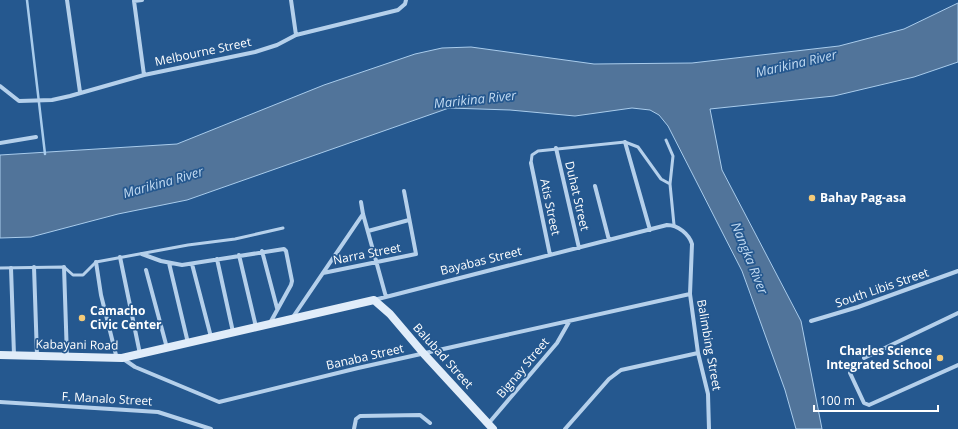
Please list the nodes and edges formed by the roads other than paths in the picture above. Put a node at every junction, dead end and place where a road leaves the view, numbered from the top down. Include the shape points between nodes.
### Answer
1 (67, 0) edge
2 (142, 0) edge
3 (291, 0) edge
4 (406, 0) edge
5 (296, 35) junction
6 (144, 75) junction
7 (0, 86) edge
8 (80, 92) junction
9 (36, 137) dead end
10 (666, 140) dead end
11 (626, 142) junction
12 (0, 143) edge
13 (556, 148) junction
14 (531, 163) joint
15 (670, 184) junction
16 (595, 186) dead end
17 (404, 191) dead end
18 (361, 202) dead end
19 (363, 214) junction
20 (409, 220) junction
21 (674, 225) junction
22 (283, 228) dead end
23 (650, 230) junction
24 (368, 231) junction
25 (609, 240) junction
26 (579, 248) junction
27 (262, 251) junction
28 (142, 254) junction
29 (239, 255) junction
30 (550, 255) junction
31 (120, 257) junction
32 (217, 259) junction
33 (96, 262) junction
34 (376, 262) junction
35 (169, 263) junction
36 (192, 264) junction
37 (34, 267) junction
38 (64, 267) junction
39 (0, 268) edge
40 (11, 268) junction
41 (146, 270) dead end
42 (958, 271) edge
43 (323, 273) junction
44 (690, 294) junction
45 (386, 297) junction
46 (374, 300) junction
47 (277, 308) junction
48 (958, 313) edge
49 (293, 318) junction
50 (811, 321) dead end
51 (569, 322) junction
52 (270, 323) junction
53 (256, 327) junction
54 (233, 332) junction
55 (211, 337) junction
56 (188, 343) junction
57 (167, 348) junction
58 (698, 353) junction
59 (140, 354) junction
60 (424, 354) junction
61 (0, 355) edge
62 (14, 355) junction
63 (37, 356) junction
64 (67, 357) junction
65 (120, 358) junction
66 (864, 358) dead end
67 (958, 365) edge
68 (850, 373) dead end
69 (0, 402) edge
70 (430, 423) dead end
71 (490, 426) edge
72 (211, 429) edge
73 (354, 429) edge
74 (565, 429) edge
75 (709, 429) edge

1 - 8 street
2 - 6 street via 134,1
3 - 5 street
4 - 5 street, Melbourne Street via 398,10
5 - 6 street, Melbourne Street via 255,52
6 - 8 street, Melbourne Street
7 - 8 street, Melbourne Street via 19,101 52,100
9 - 12 street
10 - 15 lane via 673,156
11 - 13 lane
11 - 15 lane via 638,147 661,178
11 - 23 street
13 - 14 lane via 538,151 532,155
13 - 26 street, Duhat Street
14 - 30 street, Atis Street
15 - 21 lane
16 - 25 street
17 - 20 street
18 - 19 street
19 - 24 street
19 - 43 street
20 - 24 street
20 - 34 street, Narra Street via 415,254
21 - 23 street, Bayabas Street
21 - 44 street, Balimbing Street via 692,244
22 - 28 lane via 235,239
23 - 25 street, Bayabas Street
24 - 34 street
25 - 26 street, Bayabas Street
26 - 30 street, Bayabas Street
27 - 29 street
27 - 47 street
27 - 47 street via 282,248 286,251 292,281
28 - 31 lane
28 - 35 street
29 - 32 street
29 - 53 street
30 - 45 street, Bayabas Street
31 - 33 lane
31 - 59 street
32 - 36 street
32 - 54 street
33 - 38 lane via 83,275 73,275
33 - 65 street via 101,296
34 - 43 street, Narra Street
34 - 45 street
35 - 36 street
35 - 56 street
36 - 55 street
37 - 38 lane
37 - 40 lane
37 - 63 street
38 - 64 street
39 - 40 lane
40 - 62 street
41 - 57 street
42 - 50 street, South Libis Street
43 - 49 street
44 - 51 street, Banaba Street
44 - 58 street, Balimbing Street
45 - 46 street, Bayabas Street
46 - 49 street, Bayabas Street
46 - 60 street, Balubad Street via 390,314
47 - 52 street
48 - 66 street
49 - 52 street, Kabayani Road
51 - 60 street, Banaba Street
51 - 71 street, Bignay Street via 557,343
52 - 53 street, Kabayani Road
53 - 54 street, Kabayani Road
54 - 55 street, Kabayani Road
55 - 56 street, Kabayani Road
56 - 57 street, Kabayani Road
57 - 59 street, Kabayani Road
58 - 74 street via 621,370 609,379
58 - 75 street, Balimbing Street via 708,394
59 - 65 street, Kabayani Road
60 - 65 street, Banaba Street via 218,402 135,367
60 - 71 street, Balubad Street
61 - 62 street, Kabayani Road
62 - 63 street, Kabayani Road
63 - 64 street, Kabayani Road
64 - 65 street, Kabayani Road
67 - 68 street via 869,405 864,403
69 - 72 street, F. Manalo Street via 158,412
70 - 73 street via 420,415 360,416 356,419

